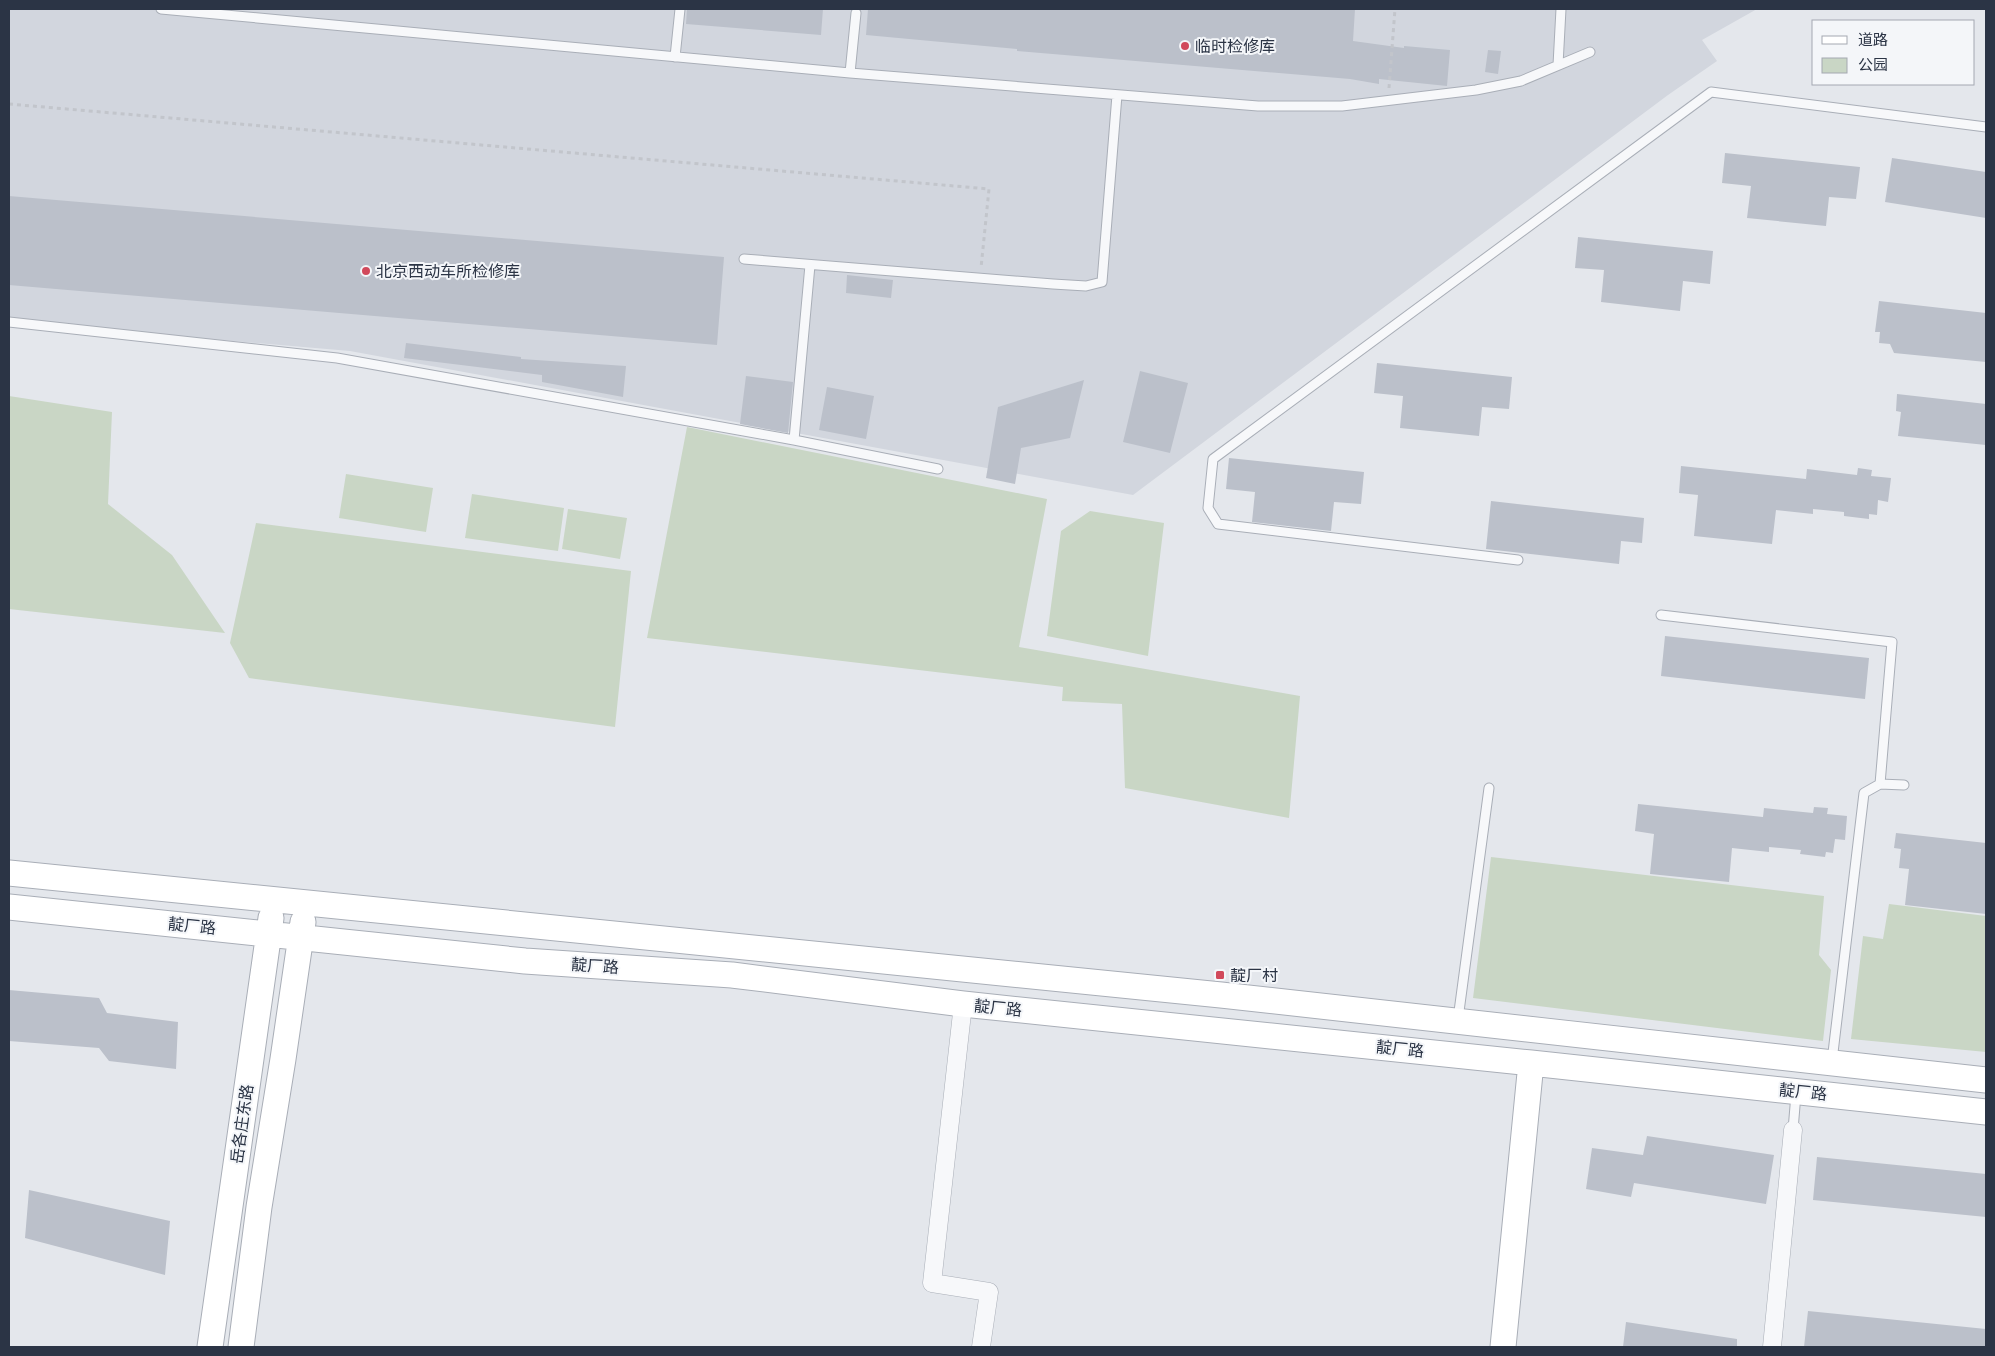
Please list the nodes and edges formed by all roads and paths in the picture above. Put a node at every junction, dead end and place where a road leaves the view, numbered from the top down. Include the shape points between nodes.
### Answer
1 (161, 9) edge
2 (680, 9) edge
3 (1395, 9) edge
4 (1561, 9) edge
5 (856, 13) dead end
6 (1590, 52) dead end
7 (675, 57) junction
8 (1558, 65) junction
9 (850, 73) junction
10 (1117, 95) junction
11 (1388, 100) junction
12 (9, 104) edge
13 (1986, 127) edge
14 (744, 259) dead end
15 (810, 265) junction
16 (981, 278) junction
17 (9, 322) edge
18 (794, 440) junction
19 (938, 469) dead end
20 (1518, 560) dead end
21 (1661, 615) dead end
22 (1880, 784) junction
23 (1904, 785) dead end
24 (1489, 788) dead end
25 (9, 874) edge
26 (273, 901) junction
27 (305, 904) junction
28 (9, 907) edge
29 (269, 934) junction
30 (300, 938) junction
31 (963, 1004) junction
32 (1458, 1022) junction
33 (1532, 1063) junction
34 (1832, 1064) junction
35 (1986, 1080) edge
36 (1797, 1091) junction
37 (1986, 1112) edge
38 (1793, 1130) joint
39 (210, 1347) edge
40 (241, 1347) edge
41 (981, 1347) edge
42 (1503, 1347) edge
43 (1772, 1347) edge

1 - 7 lane
2 - 7 lane
3 - 11 path
4 - 8 lane
5 - 9 lane
6 - 8 lane
7 - 9 lane
8 - 11 lane via 1521,81 1476,90
9 - 10 lane
10 - 11 lane via 1258,106 1342,106
10 - 16 lane via 1102,282 1086,286
12 - 16 path via 989,189
13 - 20 lane via 1711,92 1213,459 1208,508 1218,524
14 - 15 lane
15 - 16 lane
15 - 18 lane
17 - 18 lane via 337,358
18 - 19 lane
21 - 22 lane via 1892,642
22 - 23 lane
22 - 34 lane via 1864,794
24 - 32 lane
25 - 26 main road
26 - 27 main road
26 - 29 main road, 岳各庄东路
27 - 30 main road, 岳各庄东路
27 - 32 main road via 1212,994
28 - 29 main road, 靛厂路
29 - 30 main road, 靛厂路
29 - 39 main road, 岳各庄东路
30 - 31 main road, 靛厂路 via 525,961 732,975
30 - 40 main road, 岳各庄东路
31 - 33 main road, 靛厂路
31 - 41 street via 932,1283 989,1292
32 - 34 main road
33 - 36 main road, 靛厂路
33 - 42 main road
34 - 35 main road
36 - 37 main road, 靛厂路
36 - 38 lane
38 - 43 street

